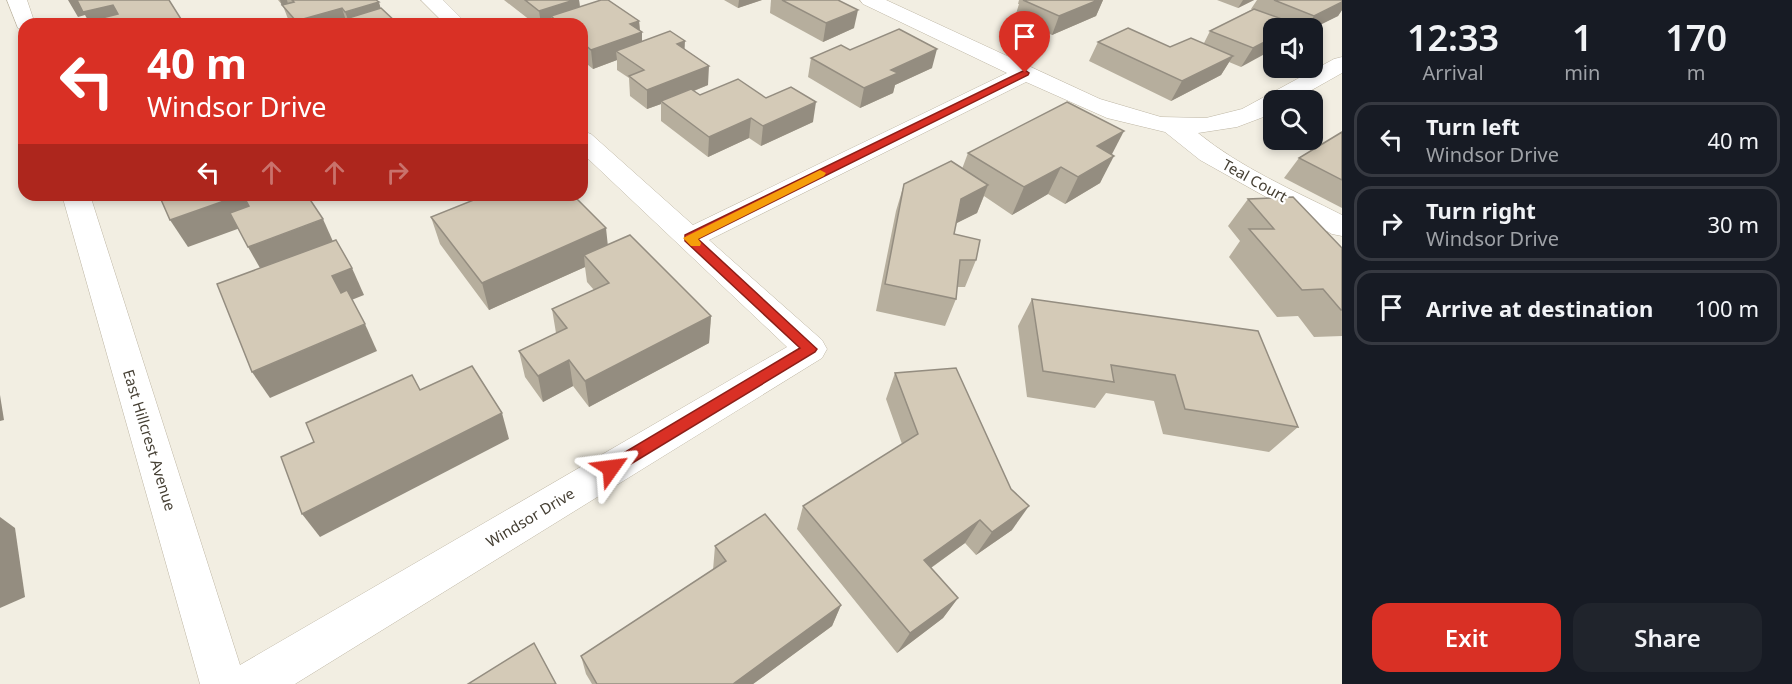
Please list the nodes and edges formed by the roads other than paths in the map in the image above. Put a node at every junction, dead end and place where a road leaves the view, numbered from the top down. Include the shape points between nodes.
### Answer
1 (17, 0) edge
2 (431, 0) edge
3 (870, 0) edge
4 (23, 18) edge
5 (450, 18) edge
6 (1342, 64) edge
7 (1025, 73) junction
8 (1296, 90) edge
9 (1263, 110) edge
10 (1173, 126) junction
11 (588, 145) edge
12 (78, 201) edge
13 (1342, 227) edge
14 (689, 238) junction
15 (223, 684) edge
16 (252, 684) edge

1 - 4 street
2 - 5 street
3 - 7 street
6 - 8 street
7 - 10 street via 1123,117
7 - 14 street
9 - 10 street via 1226,124
10 - 13 street, Teal Court via 1227,166
11 - 14 street
12 - 15 street, East Hillcrest Avenue
14 - 16 street, Windsor Drive via 810,349

